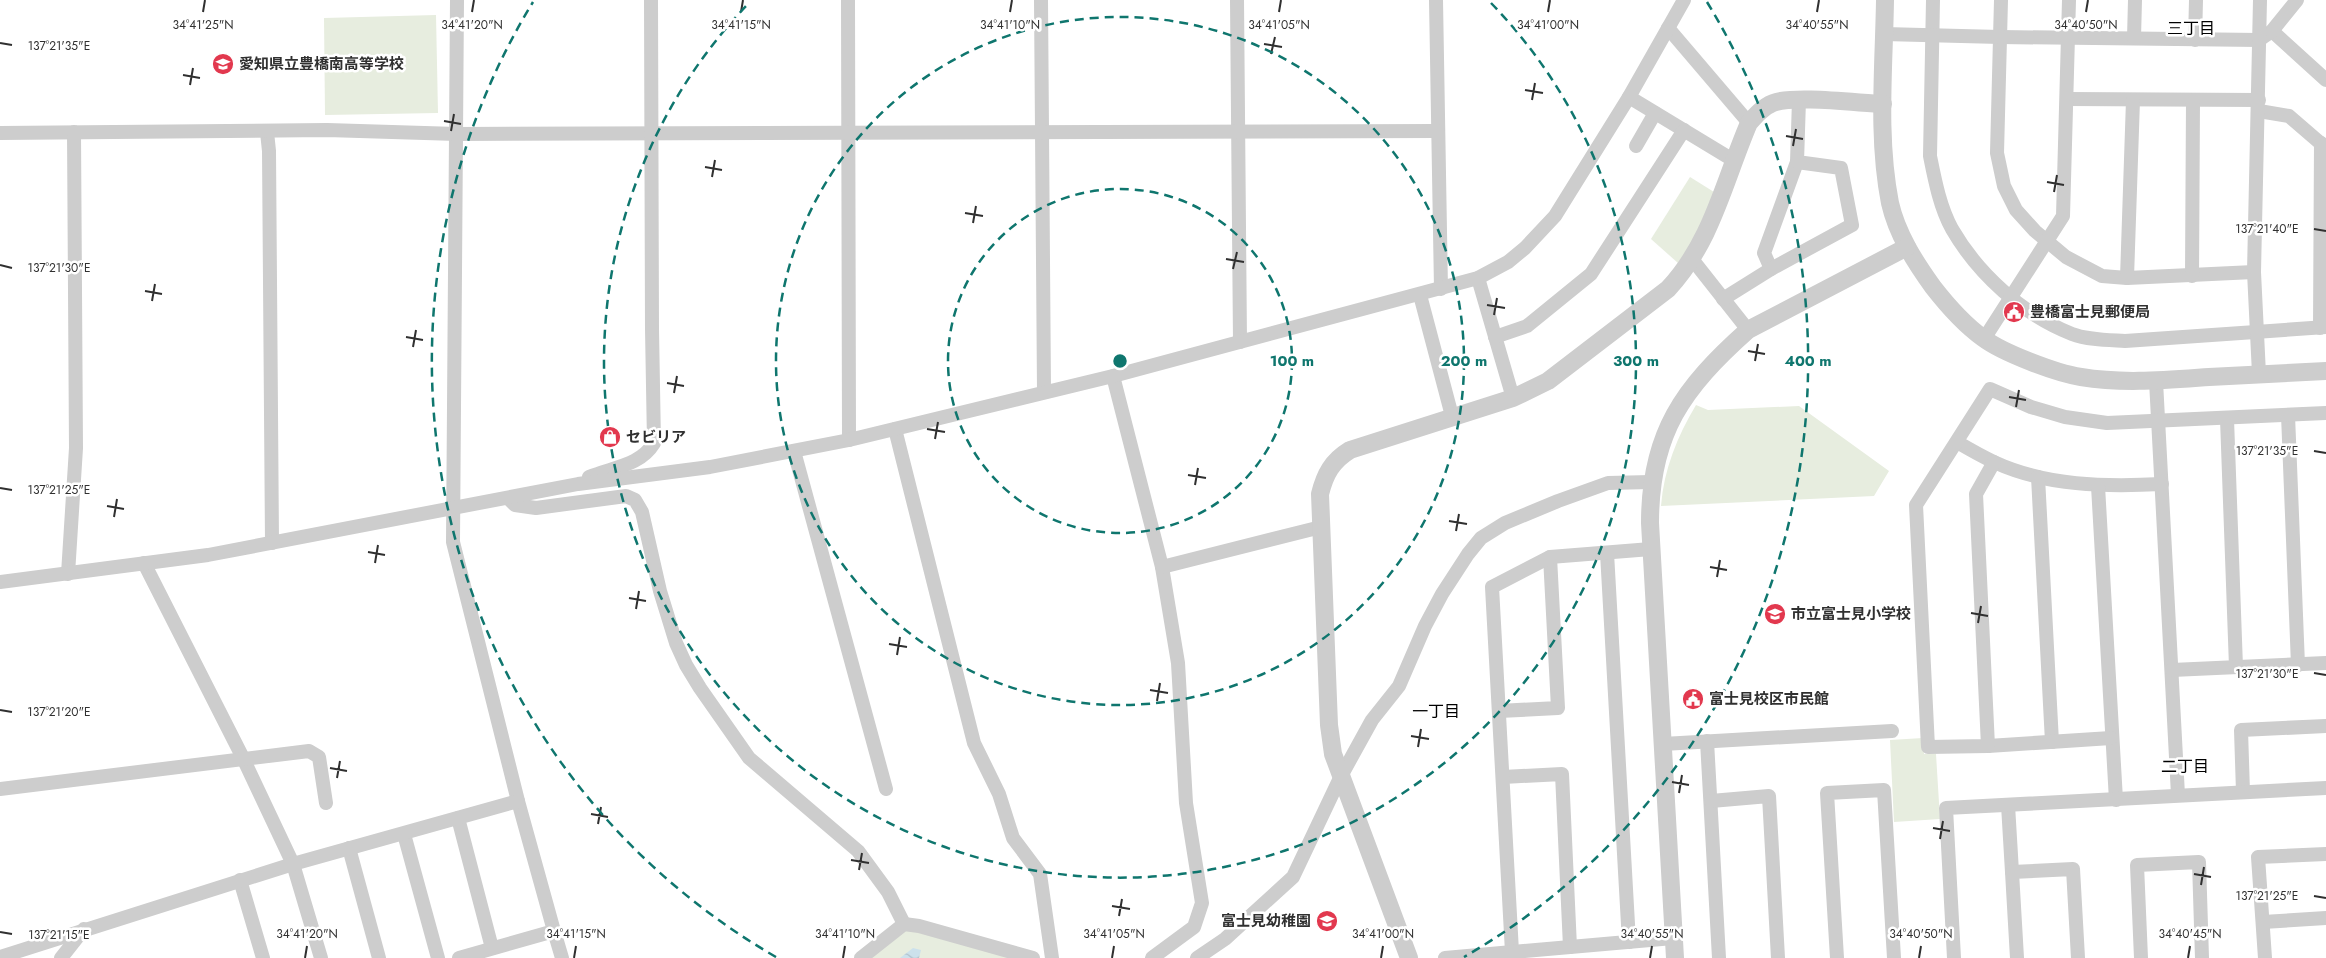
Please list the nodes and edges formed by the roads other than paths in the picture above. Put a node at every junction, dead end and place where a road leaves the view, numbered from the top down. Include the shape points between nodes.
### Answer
1 (457, 0) edge
2 (651, 0) edge
3 (848, 0) edge
4 (1042, 0) edge
5 (1238, 0) edge
6 (1436, 0) edge
7 (1684, 0) edge
8 (1885, 0) edge
9 (1933, 0) edge
10 (2001, 0) edge
11 (2069, 0) edge
12 (2135, 0) edge
13 (2196, 0) edge
14 (2260, 0) edge
15 (2297, 0) edge
16 (1668, 28) junction
17 (2272, 31) junction
18 (1884, 34) junction
19 (1932, 35) junction
20 (2000, 37) junction
21 (2068, 37) junction
22 (2134, 38) junction
23 (2195, 40) junction
24 (2259, 40) junction
25 (2326, 80) edge
26 (1629, 97) junction
27 (2067, 99) junction
28 (1799, 100) junction
29 (2133, 100) junction
30 (2193, 100) junction
31 (1883, 104) junction
32 (2259, 105) junction
33 (1655, 113) junction
34 (1749, 123) junction
35 (1238, 130) junction
36 (1684, 130) junction
37 (1041, 131) junction
38 (1438, 131) junction
39 (74, 132) junction
40 (267, 132) junction
41 (652, 132) junction
42 (849, 132) junction
43 (0, 133) edge
44 (457, 134) junction
45 (1636, 146) dead end
46 (2323, 146) edge
47 (1733, 160) junction
48 (1797, 162) junction
49 (2047, 242) junction
50 (1907, 247) junction
51 (1692, 259) junction
52 (1770, 269) junction
53 (2322, 270) edge
54 (2254, 272) junction
55 (2192, 276) junction
56 (1478, 278) junction
57 (2127, 278) junction
58 (1441, 289) junction
59 (1420, 295) junction
60 (2010, 297) junction
61 (1724, 298) junction
62 (2323, 328) edge
63 (1748, 330) junction
64 (2258, 333) junction
65 (1495, 337) junction
66 (1984, 339) junction
67 (1240, 342) junction
68 (2326, 371) edge
69 (2259, 374) junction
70 (1113, 376) junction
71 (2156, 380) junction
72 (1044, 391) junction
73 (1513, 398) junction
74 (2326, 413) edge
75 (2288, 415) junction
76 (1452, 416) junction
77 (2227, 419) junction
78 (2158, 422) junction
79 (895, 429) junction
80 (849, 440) junction
81 (1957, 442) junction
82 (794, 451) junction
83 (1994, 462) junction
84 (2038, 478) junction
85 (1651, 482) junction
86 (578, 484) junction
87 (2162, 484) junction
88 (2098, 486) junction
89 (509, 499) junction
90 (454, 508) junction
91 (1322, 526) junction
92 (272, 543) junction
93 (1651, 549) junction
94 (1607, 553) junction
95 (1550, 557) junction
96 (144, 563) junction
97 (1162, 567) junction
98 (68, 574) junction
99 (0, 582) edge
100 (2326, 664) edge
101 (2298, 665) junction
102 (2236, 667) junction
103 (2172, 670) junction
104 (1498, 711) junction
105 (2326, 726) edge
106 (1892, 731) dead end
107 (2111, 738) junction
108 (1707, 741) junction
109 (2052, 742) junction
110 (1664, 744) junction
111 (1988, 746) junction
112 (243, 758) junction
113 (1503, 777) junction
114 (1340, 778) junction
115 (0, 788) edge
116 (2326, 788) edge
117 (886, 789) dead end
118 (2243, 792) junction
119 (2178, 795) junction
120 (2116, 800) junction
121 (518, 801) junction
122 (1710, 801) junction
123 (326, 803) dead end
124 (2008, 805) junction
125 (458, 818) junction
126 (404, 834) junction
127 (349, 848) junction
128 (2326, 854) edge
129 (292, 864) junction
130 (2012, 872) junction
131 (240, 880) junction
132 (2326, 918) edge
133 (2263, 922) junction
134 (904, 924) junction
135 (85, 929) junction
136 (554, 931) junction
137 (1674, 938) junction
138 (1629, 942) junction
139 (1570, 947) junction
140 (492, 948) junction
141 (1512, 952) junction
142 (0, 956) edge
143 (61, 958) edge
144 (263, 958) edge
145 (321, 958) edge
146 (380, 958) edge
147 (438, 958) edge
148 (460, 958) edge
149 (562, 958) edge
150 (860, 958) edge
151 (1033, 958) edge
152 (1052, 958) edge
153 (1152, 958) edge
154 (1197, 958) edge
155 (1409, 958) edge
156 (1445, 958) edge
157 (1675, 958) edge
158 (1719, 958) edge
159 (1778, 958) edge
160 (1837, 958) edge
161 (1894, 958) edge
162 (1954, 958) edge
163 (2017, 958) edge
164 (2078, 958) edge
165 (2140, 958) edge
166 (2202, 958) edge
167 (2265, 958) edge

1 - 44 street
2 - 41 street
3 - 42 street
4 - 37 street
5 - 35 street
6 - 38 street
7 - 16 street
8 - 18 street
9 - 19 street
10 - 20 street
11 - 21 street
12 - 22 street
13 - 23 street
14 - 24 street
15 - 17 street
16 - 26 street
16 - 34 street
17 - 24 street
17 - 25 street
18 - 19 street
18 - 31 street
19 - 20 street
19 - 60 street via 1930,156 1935,181 1957,236 1984,274
20 - 21 street
20 - 49 street via 1997,153 2004,186 2016,210
21 - 22 street
21 - 27 street
22 - 23 street
23 - 24 street
24 - 32 street
26 - 33 street
26 - 56 street via 1541,234 1508,262
27 - 29 street
27 - 49 street via 2064,216
28 - 31 street
28 - 34 street via 1779,100 1770,104
28 - 48 street
29 - 30 street
29 - 57 street
30 - 32 street
30 - 55 street
31 - 50 street via 1886,178 1891,206
32 - 46 street via 2289,116
32 - 54 street
33 - 36 street
33 - 45 street
34 - 47 street
35 - 37 street
35 - 38 street
35 - 67 street
36 - 47 street
36 - 65 street via 1591,274 1527,326
37 - 42 street
37 - 72 street
38 - 58 street
39 - 40 street
39 - 43 street
39 - 98 street via 76,448
40 - 44 street via 328,130
40 - 92 street
41 - 42 street
41 - 44 street
41 - 86 street via 654,443 638,460 590,476
42 - 80 street
44 - 90 street
46 - 53 street
47 - 51 street via 1707,233
48 - 52 street via 1764,253
48 - 52 street via 1841,168 1852,225
49 - 57 street via 2081,267 2102,276
49 - 60 street
50 - 63 street
50 - 66 street via 1941,297
51 - 61 street
51 - 73 street via 1668,289 1566,369
52 - 61 street
53 - 62 street
54 - 55 street
54 - 64 street
55 - 57 street
56 - 58 street
56 - 65 street
58 - 59 street
59 - 67 street
59 - 76 street
60 - 64 street via 2066,331 2102,340
60 - 66 street
61 - 63 street
62 - 64 street
63 - 85 street via 1705,370 1686,396 1663,440
64 - 69 street
65 - 73 street
66 - 71 street via 2047,368 2079,377
67 - 70 street
68 - 69 street
69 - 71 street
70 - 72 street
70 - 97 street
71 - 78 street
72 - 79 street
73 - 76 street
74 - 75 street
75 - 77 street
75 - 101 street
76 - 91 street via 1350,450 1338,457 1323,481 1320,494
77 - 78 street
77 - 102 street
78 - 81 street via 2107,423 2065,417 2031,407 1990,389
78 - 87 street
79 - 80 street
79 - 152 street via 974,743 999,794 1013,838 1040,874
80 - 82 street
81 - 83 street
81 - 111 street via 1916,505 1928,747
82 - 86 street via 710,467
82 - 117 street
83 - 84 street
83 - 111 street via 1976,494
84 - 88 street
84 - 109 street
85 - 93 street
85 - 114 street via 1608,483 1505,523 1481,538 1442,594 1424,626 1399,686 1372,720
86 - 89 street
87 - 88 street
87 - 103 street
88 - 107 street
89 - 90 street
89 - 134 street via 515,505 536,508 626,496 635,500 642,512 676,643 700,688 748,758 858,851 888,892
90 - 92 street
90 - 121 street via 453,542
91 - 97 street
91 - 114 street via 1329,725
92 - 96 street via 208,556
93 - 94 street
93 - 110 street
94 - 95 street
94 - 138 street
95 - 104 street via 1492,587
95 - 104 street via 1558,708
96 - 98 street
96 - 112 street
97 - 153 street via 1178,663 1186,803 1202,903 1194,927
98 - 99 street
100 - 101 street
101 - 102 street
102 - 103 street
103 - 119 street
104 - 113 street
105 - 118 street via 2241,730
106 - 108 street
107 - 109 street
107 - 120 street
108 - 110 street
108 - 122 street
109 - 111 street
110 - 137 street
112 - 115 street
112 - 123 street via 315,753 322,764
112 - 129 street
113 - 139 street via 1562,774
113 - 141 street
114 - 154 street via 1293,877 1225,939
114 - 155 street
116 - 118 street
118 - 119 street
119 - 120 street
120 - 124 street
121 - 125 street
121 - 136 street
122 - 158 street
122 - 159 street via 1769,796
124 - 130 street
124 - 162 street via 1946,808
125 - 126 street
125 - 140 street
126 - 127 street
126 - 147 street
127 - 129 street
127 - 146 street
128 - 133 street via 2258,857
129 - 131 street
129 - 145 street
130 - 163 street
130 - 164 street via 2073,869
131 - 135 street
131 - 144 street
132 - 133 street
133 - 167 street
134 - 150 street
134 - 151 street
135 - 142 street
135 - 143 street
136 - 140 street
136 - 149 street
137 - 138 street
137 - 157 street
138 - 139 street
139 - 141 street
140 - 148 street
141 - 156 street
160 - 161 street via 1827,793 1884,790
165 - 166 street via 2137,865 2199,862

